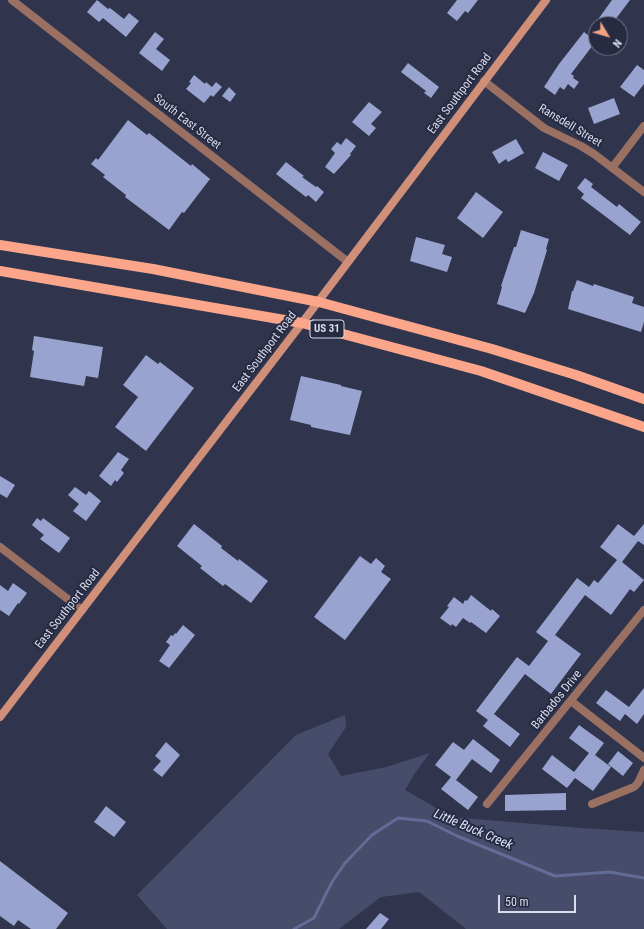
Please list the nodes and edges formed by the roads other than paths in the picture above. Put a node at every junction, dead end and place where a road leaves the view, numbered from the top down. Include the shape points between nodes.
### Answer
1 (12, 0) edge
2 (546, 0) edge
3 (484, 81) junction
4 (644, 126) edge
5 (612, 168) junction
6 (644, 192) edge
7 (0, 245) edge
8 (348, 262) junction
9 (0, 271) edge
10 (319, 302) junction
11 (302, 323) junction
12 (644, 399) edge
13 (644, 427) edge
14 (0, 547) edge
15 (82, 610) junction
16 (644, 610) edge
17 (572, 702) junction
18 (0, 717) edge
19 (644, 758) edge
20 (644, 770) edge
21 (487, 804) dead end
22 (592, 804) dead end

1 - 8 street, South East Street
2 - 3 main road, East Southport Road
3 - 5 street, Ransdell Street via 544,128 581,146
3 - 8 main road, East Southport Road
4 - 5 street
5 - 6 street, Ransdell Street
7 - 10 main road, US 31 via 153,269
8 - 10 main road, East Southport Road
9 - 11 main road, US 31
10 - 11 main road, East Southport Road
10 - 12 main road, US 31 via 492,349
11 - 13 main road, US 31 via 481,371
11 - 15 main road, East Southport Road
14 - 15 street
15 - 18 main road, East Southport Road
16 - 17 street, Barbados Drive
17 - 19 street
17 - 21 street, Barbados Drive
20 - 22 street via 634,787

